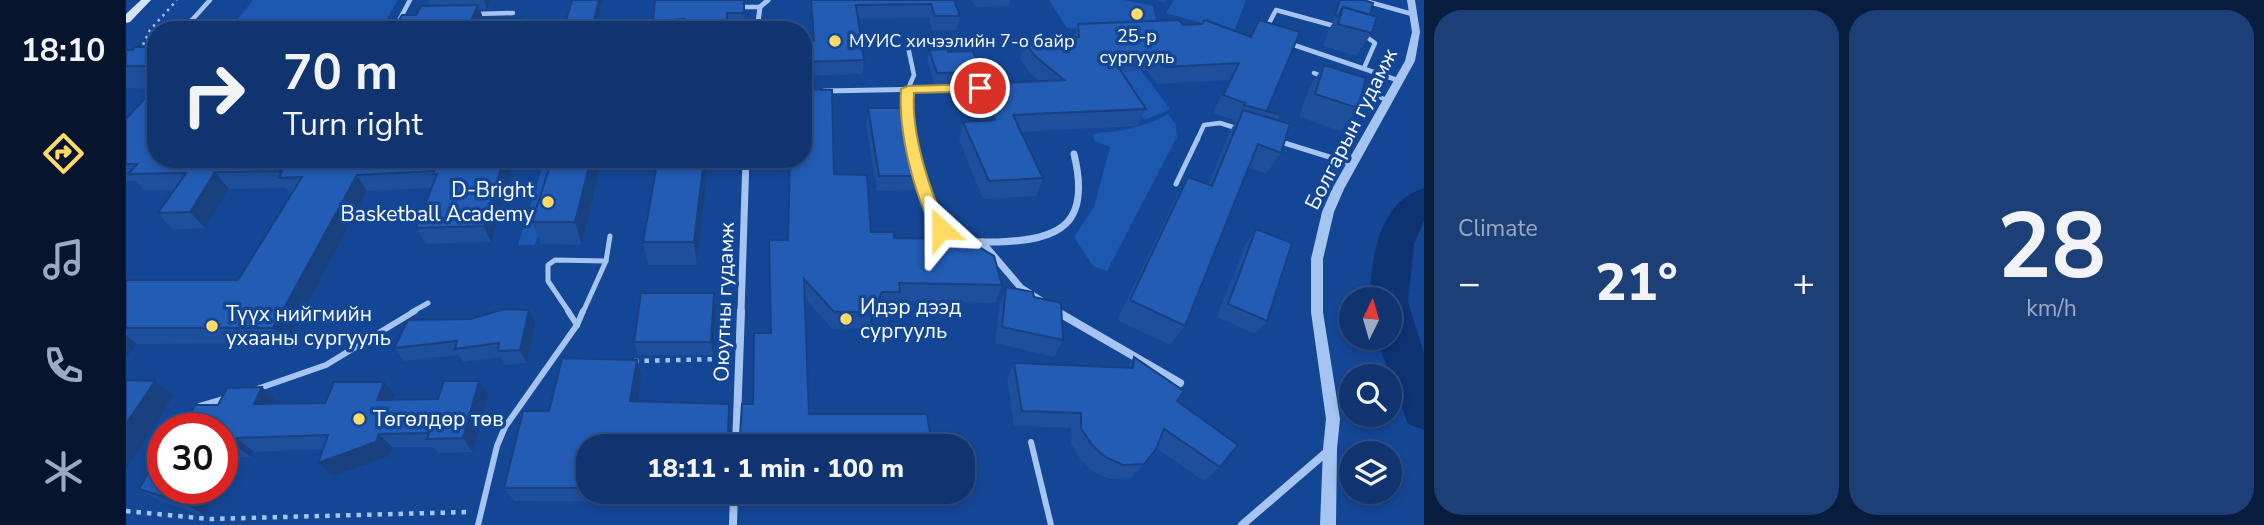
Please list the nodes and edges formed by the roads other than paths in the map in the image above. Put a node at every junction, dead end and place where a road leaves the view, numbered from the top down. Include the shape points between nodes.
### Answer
1 (146, 0) edge
2 (210, 0) edge
3 (410, 0) edge
4 (768, 0) edge
5 (1362, 0) edge
6 (1412, 0) edge
7 (727, 7) edge
8 (760, 8) junction
9 (513, 13) dead end
10 (471, 14) edge
11 (1412, 14) junction
12 (415, 15) edge
13 (401, 16) junction
14 (126, 20) edge
15 (191, 21) edge
16 (398, 21) edge
17 (758, 21) edge
18 (1343, 29) edge
19 (1355, 32) edge
20 (1269, 33) edge
21 (1287, 42) edge
22 (908, 47) dead end
23 (1364, 68) junction
24 (1314, 73) dead end
25 (1326, 78) edge
26 (1400, 81) junction
27 (1349, 86) edge
28 (980, 88) edge
29 (908, 89) junction
30 (816, 91) edge
31 (1390, 101) junction
32 (1243, 130) edge
33 (1266, 137) edge
34 (1074, 154) dead end
35 (1352, 164) junction
36 (746, 168) edge
37 (1176, 184) dead end
38 (610, 236) dead end
39 (982, 242) junction
40 (606, 261) junction
41 (428, 303) dead end
42 (577, 325) junction
43 (1180, 383) dead end
44 (251, 390) edge
45 (239, 395) edge
46 (197, 407) edge
47 (736, 434) edge
48 (1031, 442) dead end
49 (1329, 449) junction
50 (734, 504) edge
51 (478, 525) edge
52 (733, 525) edge
53 (1051, 525) edge
54 (1242, 525) edge
55 (1328, 525) edge

1 - 14 main road
2 - 15 lane
3 - 13 lane
4 - 8 street
5 - 11 lane
6 - 11 street, Болгарын гудамж
7 - 8 lane
8 - 17 street
9 - 10 lane
11 - 26 street, Болгарын гудамж via 1416,32
12 - 13 lane
13 - 16 lane
18 - 20 lane via 1276,10
19 - 23 lane via 1375,44
21 - 23 lane
22 - 29 lane via 914,75
23 - 26 lane
24 - 25 lane
26 - 31 street, Болгарын гудамж
27 - 31 lane
28 - 29 street
29 - 30 street
29 - 39 street via 906,108 934,220 950,236
31 - 35 street, Болгарын гудамж
32 - 37 lane via 1220,122 1204,125
33 - 35 lane
34 - 39 street via 1080,174 1077,202 1069,219 1051,235
35 - 49 street, Болгарын гудамж via 1328,212 1317,258 1317,312 1333,419
36 - 47 street, Оюутны гудамж
38 - 40 lane
39 - 43 street via 1021,289
40 - 42 lane
40 - 42 lane via 555,260 548,265 548,281
41 - 44 lane via 326,365
42 - 51 lane via 505,427
45 - 46 lane
48 - 53 lane
49 - 54 street
49 - 55 street, Болгарын гудамж
50 - 52 street

